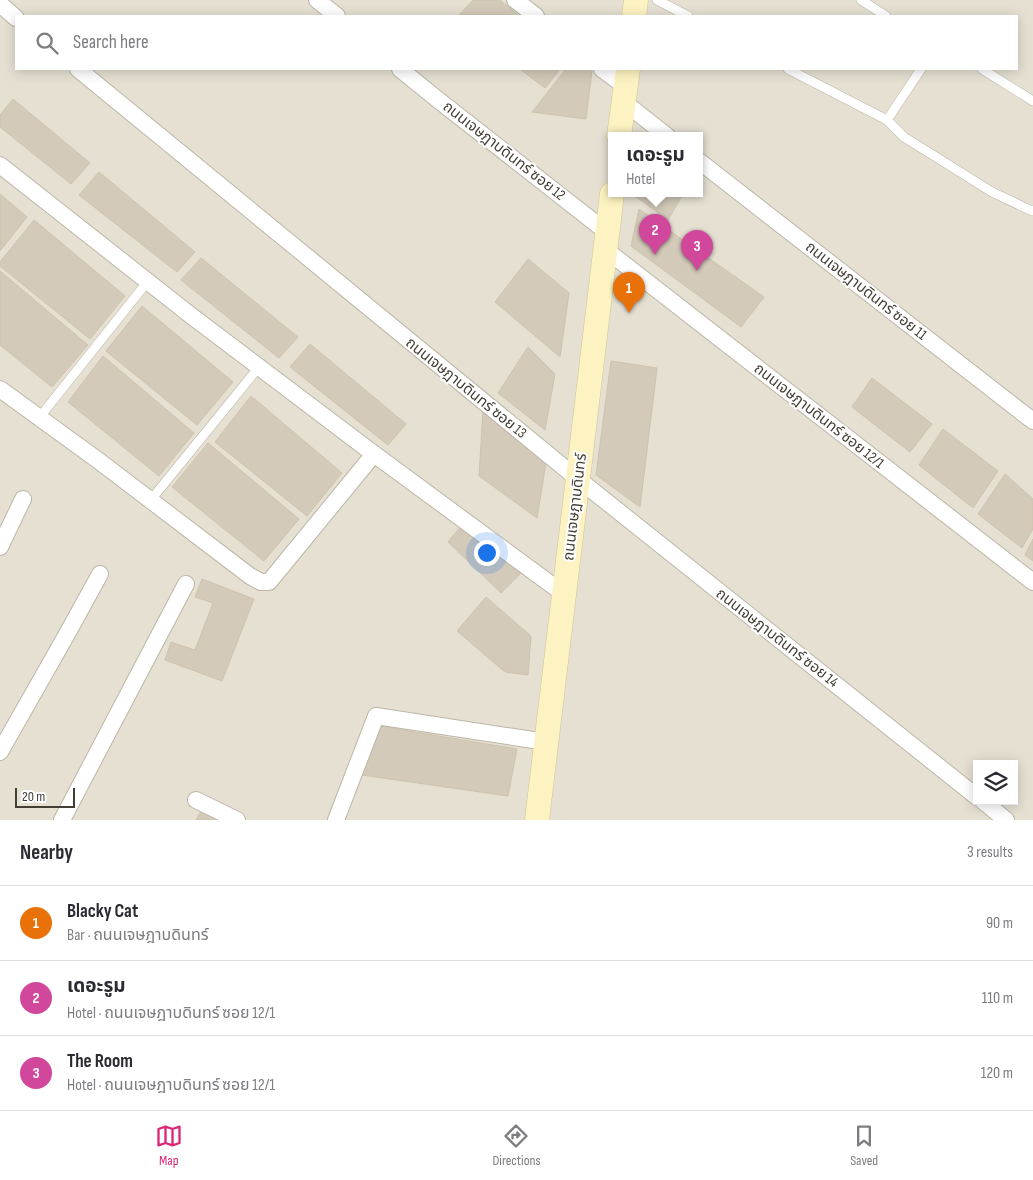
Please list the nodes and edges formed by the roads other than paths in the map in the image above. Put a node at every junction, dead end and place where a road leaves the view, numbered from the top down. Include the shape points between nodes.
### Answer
1 (317, 0) edge
2 (515, 0) edge
3 (636, 0) edge
4 (657, 0) edge
5 (861, 0) edge
6 (0, 4) edge
7 (336, 15) edge
8 (535, 15) edge
9 (634, 15) edge
10 (686, 15) edge
11 (884, 15) edge
12 (15, 17) edge
13 (79, 70) edge
14 (401, 70) edge
15 (603, 70) edge
16 (790, 70) edge
17 (920, 70) edge
18 (984, 70) edge
19 (626, 86) edge
20 (1033, 101) edge
21 (886, 120) junction
22 (620, 132) edge
23 (664, 132) edge
24 (703, 164) edge
25 (0, 165) edge
26 (612, 197) edge
27 (1033, 210) edge
28 (607, 242) junction
29 (148, 282) junction
30 (259, 367) junction
31 (0, 389) edge
32 (39, 418) junction
33 (1033, 419) edge
34 (374, 454) junction
35 (578, 480) junction
36 (23, 499) dead end
37 (150, 500) junction
38 (0, 547) edge
39 (100, 574) dead end
40 (1033, 582) edge
41 (186, 584) dead end
42 (564, 594) junction
43 (546, 742) junction
44 (0, 752) edge
45 (973, 794) edge
46 (196, 800) dead end
47 (988, 805) edge
48 (62, 820) edge
49 (237, 820) edge
50 (336, 820) edge
51 (537, 820) edge
52 (1006, 820) edge

1 - 7 street
2 - 8 street
3 - 9 street
4 - 10 lane
5 - 11 lane
6 - 12 street
13 - 35 street, ถนนเจษฎาบดินทร์ ซอย 13
14 - 28 street, ถนนเจษฎาบดินทร์ ซอย 12
15 - 19 street
16 - 21 lane
17 - 21 lane
18 - 20 lane
19 - 22 street
19 - 23 street
21 - 27 lane via 904,136 992,192
24 - 33 street, ถนนเจษฎาบดินทร์ ซอย 11
25 - 29 street
26 - 28 street, ถนนเจษฎาบดินทร์
28 - 35 street, ถนนเจษฎาบดินทร์
28 - 40 street, ถนนเจษฎาบดินทร์ ซอย 12/1
29 - 30 street
29 - 32 lane
30 - 34 street
30 - 37 lane
31 - 32 street
32 - 37 street
34 - 37 street via 269,582 250,576
34 - 42 street
35 - 42 street, ถนนเจษฎาบดินทร์
35 - 45 street, ถนนเจษฎาบดินทร์ ซอย 14
36 - 38 street
39 - 44 street
41 - 48 street
42 - 43 street, ถนนเจษฎาบดินทร์
43 - 50 street via 376,716
43 - 51 street, ถนนเจษฎาบดินทร์
46 - 49 street
47 - 52 street

